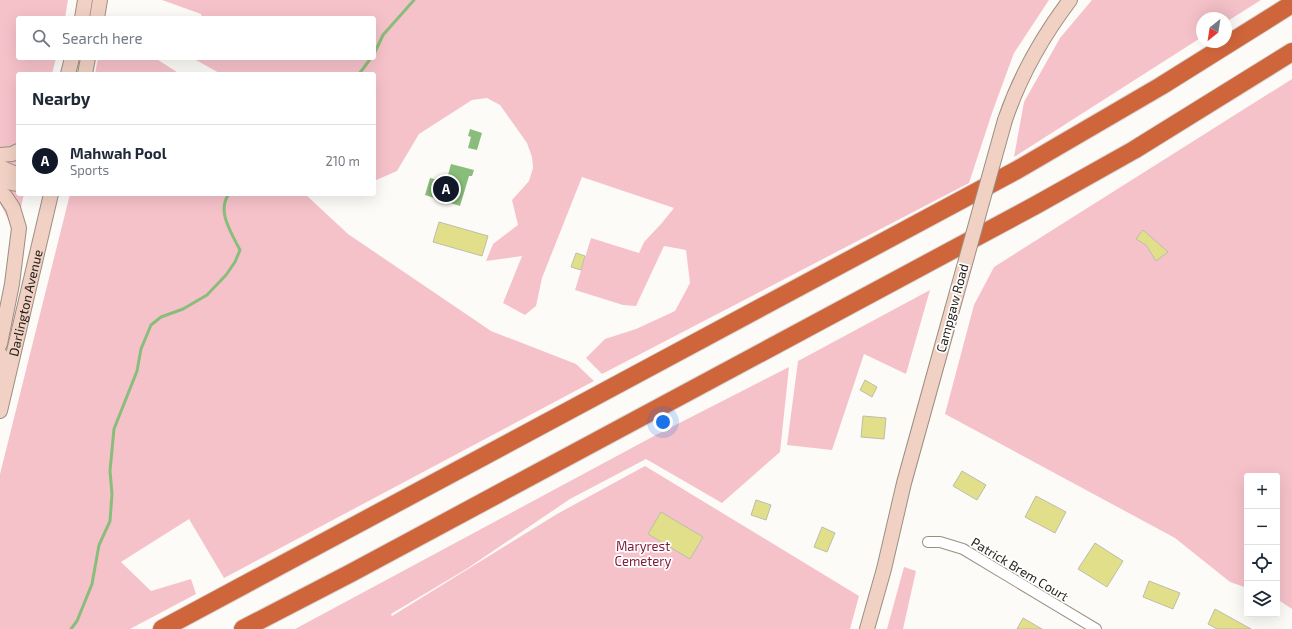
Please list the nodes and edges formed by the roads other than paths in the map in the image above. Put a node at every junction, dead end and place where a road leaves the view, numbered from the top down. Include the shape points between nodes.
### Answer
1 (85, 0) edge
2 (100, 0) edge
3 (1070, 0) edge
4 (1292, 4) edge
5 (82, 16) edge
6 (97, 16) edge
7 (1292, 52) edge
8 (72, 60) edge
9 (88, 60) edge
10 (68, 72) edge
11 (85, 72) edge
12 (16, 153) edge
13 (0, 155) edge
14 (0, 167) edge
15 (16, 174) edge
16 (0, 181) edge
17 (16, 184) edge
18 (0, 193) edge
19 (51, 196) edge
20 (0, 344) edge
21 (0, 354) edge
22 (5, 391) junction
23 (0, 411) edge
24 (928, 542) dead end
25 (162, 629) edge
26 (243, 629) edge
27 (867, 629) edge
28 (1096, 629) edge

1 - 5 main road
2 - 6 main road
3 - 27 main road, Campgaw Road, bridge via 1031,58 1005,120 906,475
4 - 25 highway via 1162,86 1016,170
7 - 26 highway via 1134,150 1030,208 351,574
8 - 10 main road
9 - 11 main road
12 - 13 main road
14 - 15 main road
16 - 17 main road
18 - 20 main road via 13,208 19,228 12,284
19 - 22 main road, Darlington Avenue
21 - 22 main road
22 - 23 main road, Darlington Avenue
24 - 28 street, Patrick Brem Court via 940,542 963,549

